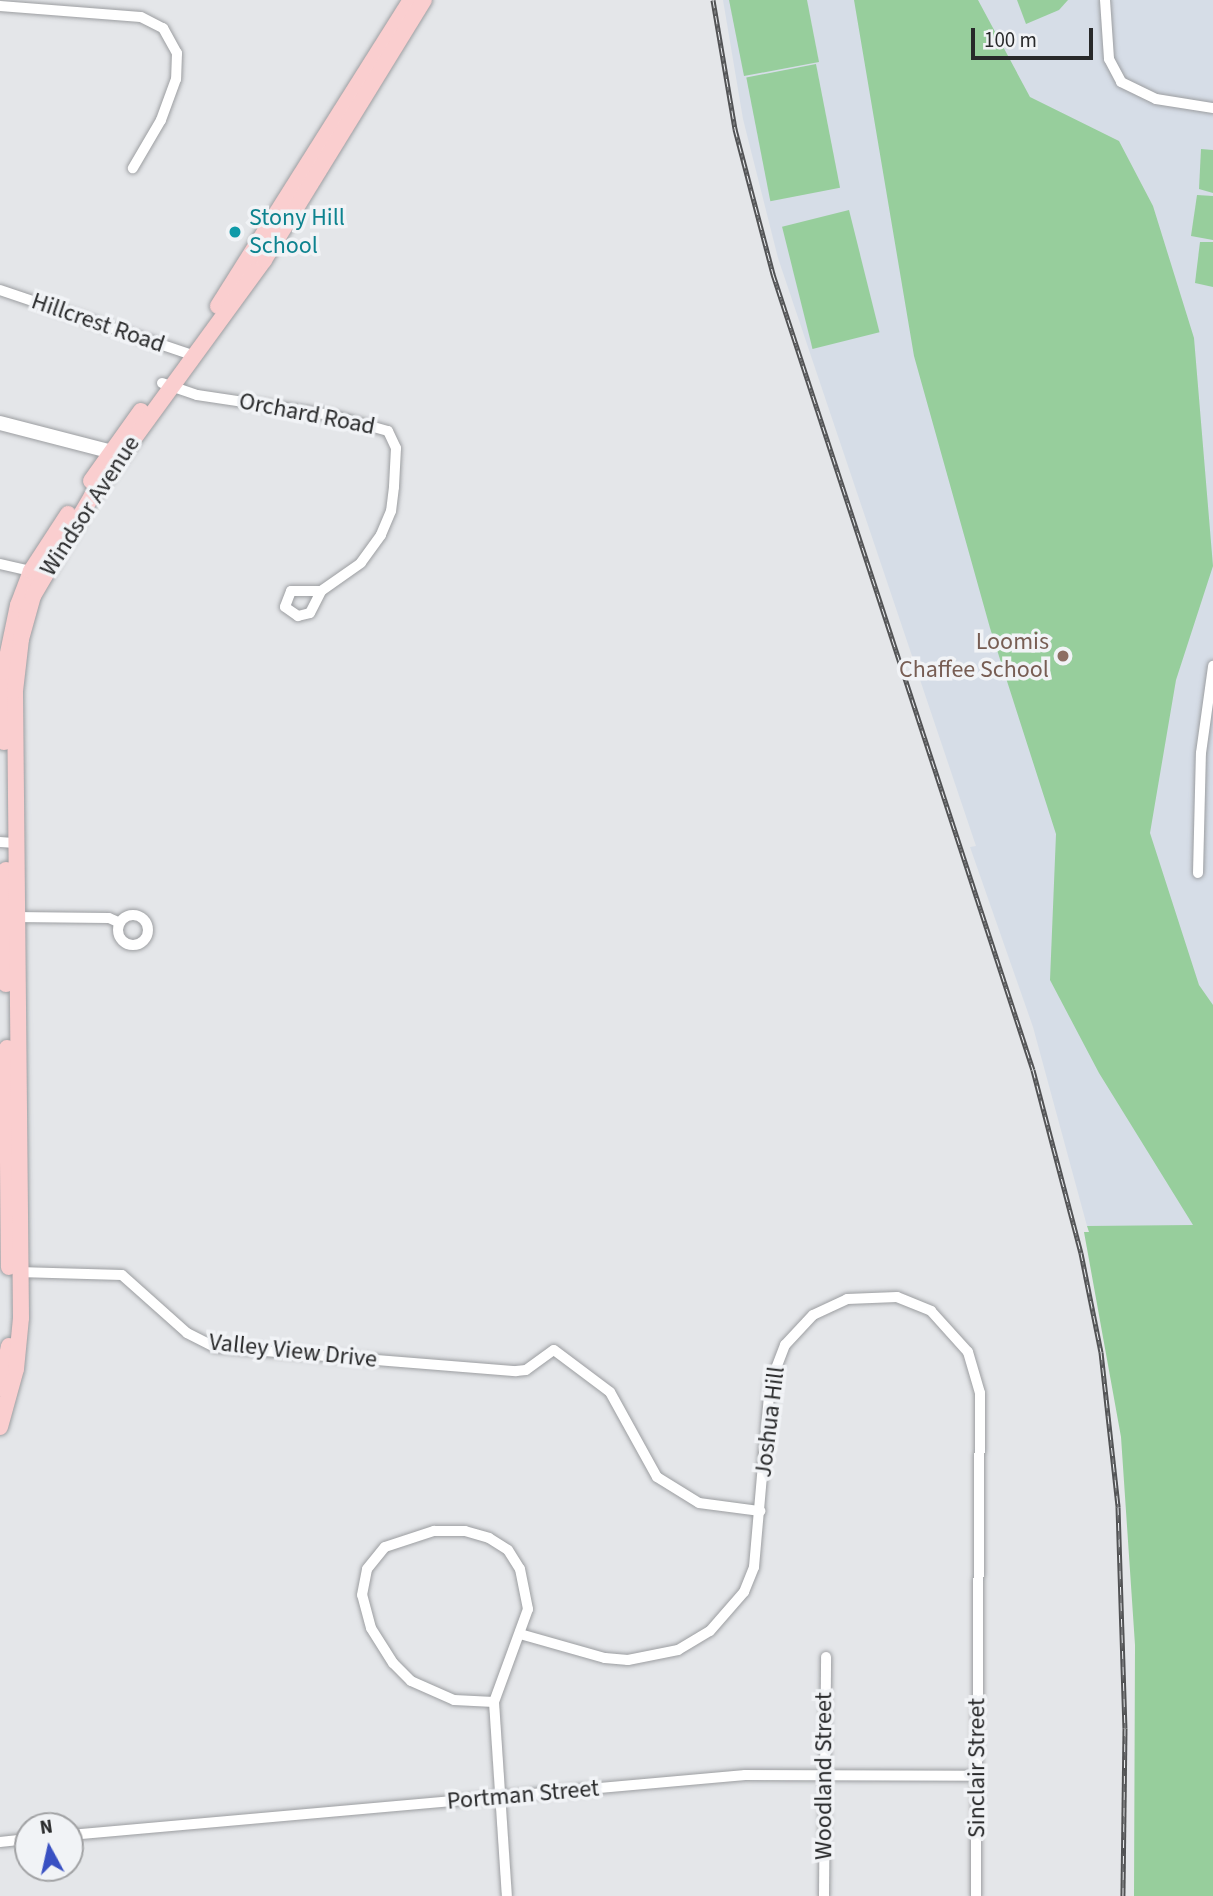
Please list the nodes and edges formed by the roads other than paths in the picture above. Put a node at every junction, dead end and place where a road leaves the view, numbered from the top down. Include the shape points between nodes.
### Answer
1 (411, 0) edge
2 (424, 0) edge
3 (1105, 0) edge
4 (0, 6) edge
5 (1213, 108) edge
6 (133, 168) dead end
7 (0, 290) edge
8 (191, 355) junction
9 (167, 385) junction
10 (0, 423) edge
11 (117, 452) junction
12 (0, 564) edge
13 (37, 573) junction
14 (321, 591) dead end
15 (1213, 666) edge
16 (7, 673) edge
17 (7, 842) edge
18 (1198, 873) dead end
19 (11, 917) junction
20 (120, 923) dead end
21 (9, 1134) edge
22 (10, 1222) edge
23 (14, 1272) junction
24 (3, 1394) edge
25 (1, 1422) edge
26 (760, 1511) junction
27 (520, 1634) junction
28 (978, 1641) joint
29 (826, 1657) dead end
30 (494, 1703) junction
31 (825, 1773) junction
32 (977, 1776) junction
33 (501, 1797) junction
34 (84, 1834) edge
35 (506, 1896) edge
36 (824, 1896) edge
37 (976, 1896) edge

1 - 8 main road, Windsor Avenue
2 - 8 main road, Windsor Avenue via 264,260
3 - 5 street via 1109,59 1121,82 1156,99
4 - 6 street via 141,17 163,28 177,53 176,79 161,120
7 - 8 street, Hillcrest Road
8 - 9 main road, Windsor Avenue
9 - 11 main road, Windsor Avenue
9 - 14 street, Orchard Road via 331,415 388,431 396,448 387,522 361,563
10 - 11 main road
11 - 13 main road, Windsor Avenue
12 - 13 street
13 - 16 main road, Windsor Avenue via 21,639
15 - 18 street via 1201,753
16 - 17 main road, Windsor Avenue
17 - 19 main road, Windsor Avenue
19 - 20 street via 109,918
19 - 21 main road, Windsor Avenue
21 - 22 main road, Windsor Avenue
22 - 23 main road, Windsor Avenue
23 - 24 main road, Windsor Avenue via 20,1342
23 - 26 street, Valley View Drive via 122,1275 187,1333 215,1347 516,1371 526,1370 554,1350 610,1392 657,1476 699,1503
24 - 25 main road, Windsor Avenue
26 - 27 street, Joshua Hill via 757,1552 744,1592 710,1631 678,1650 645,1659 605,1658
26 - 28 street, Joshua Hill via 772,1377 794,1332 823,1307 859,1296 897,1297 931,1311 968,1352 980,1393
27 - 30 street via 497,1683
27 - 30 street via 528,1609 520,1569 508,1550 489,1538 465,1531 407,1537 385,1547 362,1578 370,1628 402,1672 434,1693
28 - 32 street, Sinclair Street
29 - 31 street, Woodland Street
30 - 33 street
31 - 32 street, Portman Street
31 - 33 street, Portman Street via 745,1775
31 - 36 street, Woodland Street
32 - 37 street, Sinclair Street
33 - 34 street, Portman Street
33 - 35 street

